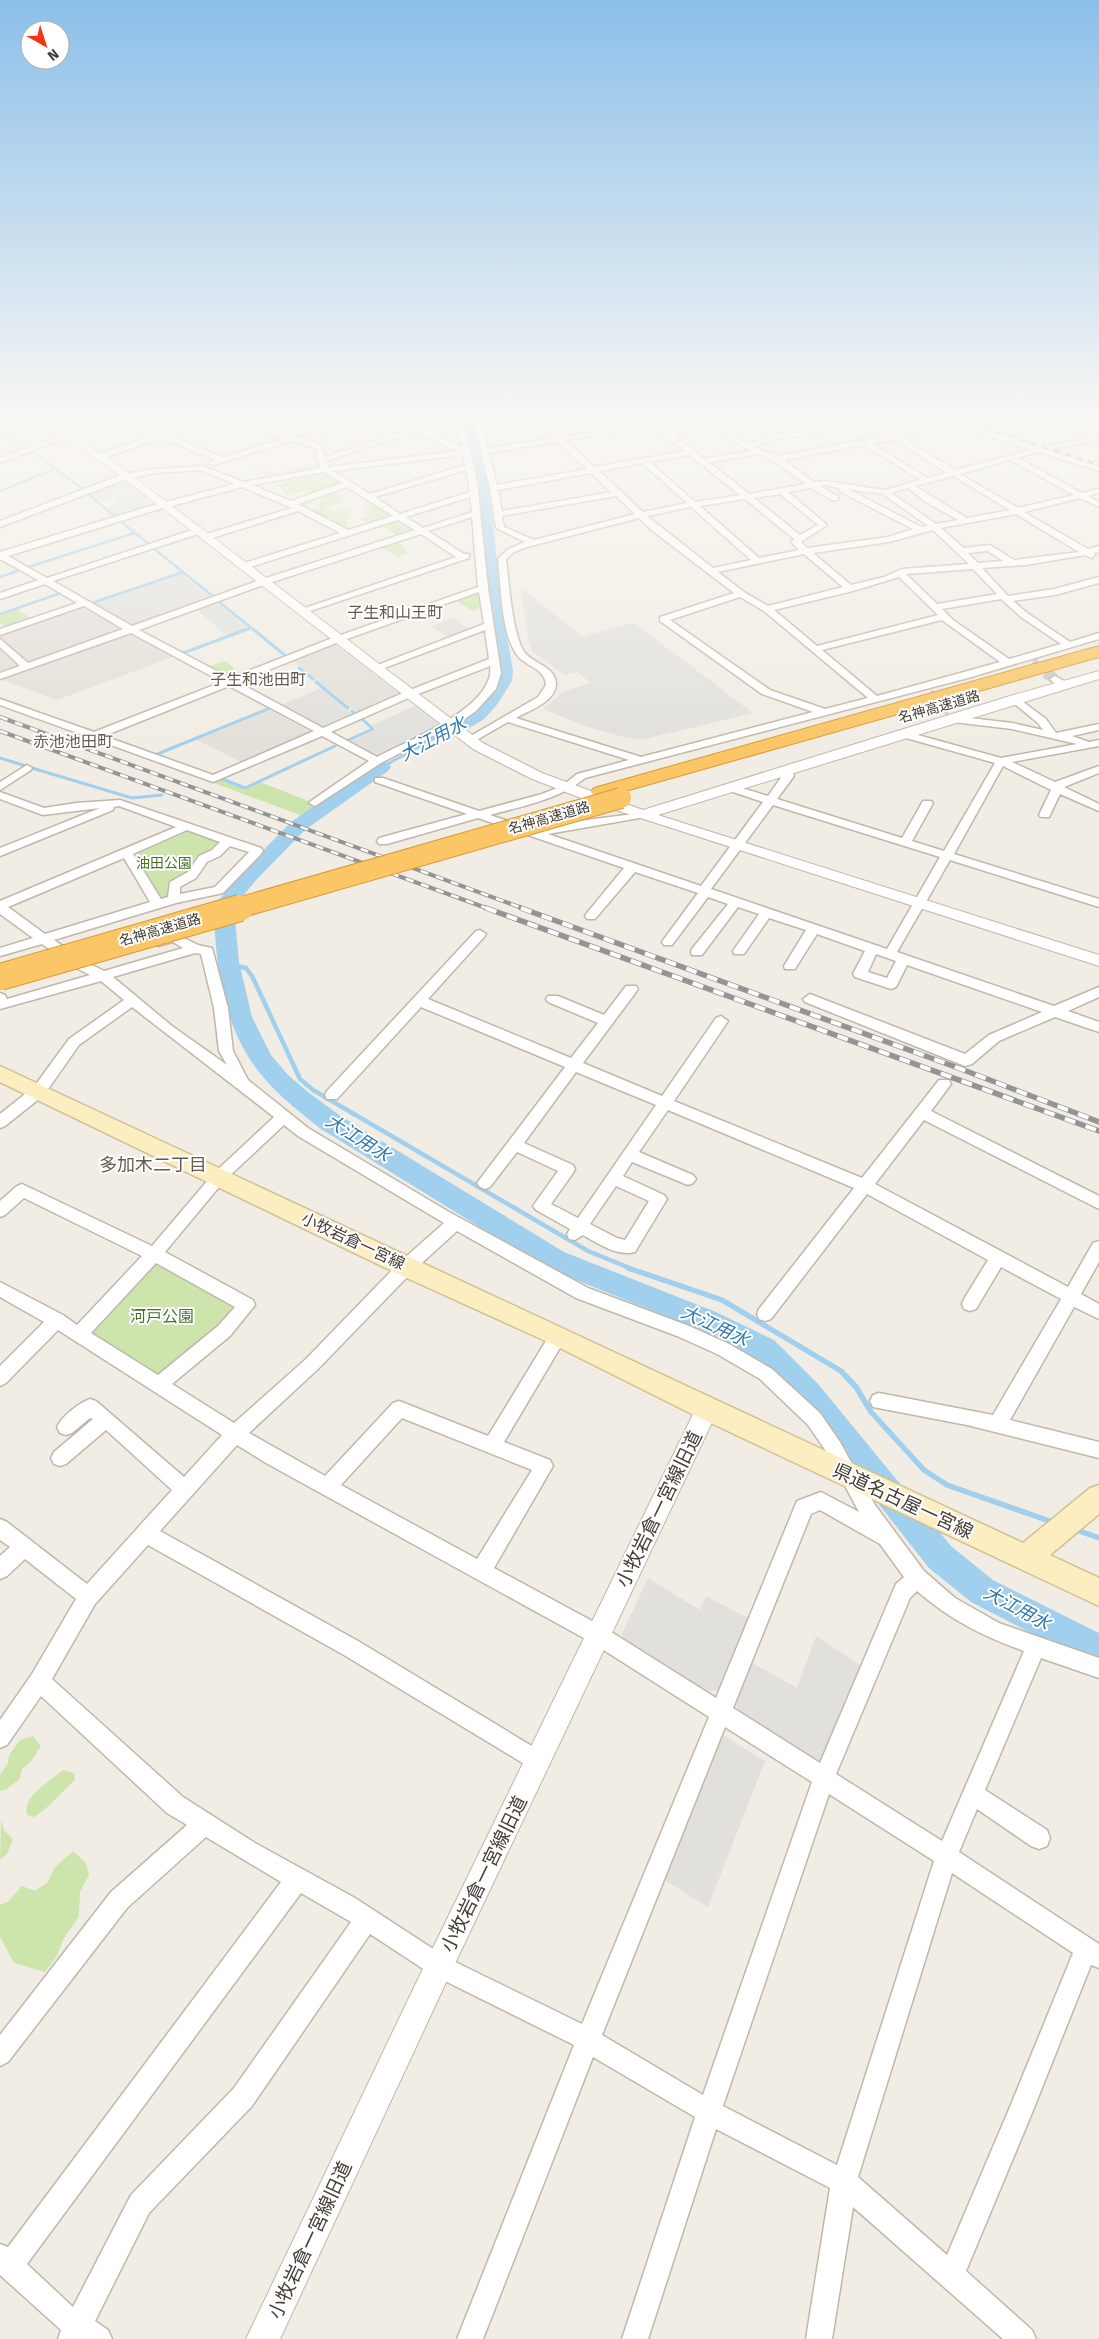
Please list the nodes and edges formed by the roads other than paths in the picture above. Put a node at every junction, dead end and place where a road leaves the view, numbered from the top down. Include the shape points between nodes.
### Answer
1 (97, 525) edge
2 (191, 525) edge
3 (231, 525) edge
4 (333, 525) edge
5 (373, 525) edge
6 (412, 525) edge
7 (439, 525) edge
8 (478, 525) edge
9 (499, 525) edge
10 (599, 525) edge
11 (652, 525) edge
12 (716, 525) edge
13 (784, 525) edge
14 (824, 525) edge
15 (911, 525) edge
16 (943, 525) edge
17 (1041, 525) edge
18 (934, 527) junction
19 (920, 530) junction
20 (421, 531) junction
21 (348, 533) junction
22 (202, 534) junction
23 (800, 538) junction
24 (534, 543) junction
25 (1099, 550) edge
26 (806, 551) junction
27 (962, 551) junction
28 (1088, 553) junction
29 (480, 555) junction
30 (0, 556) edge
31 (461, 556) junction
32 (1099, 559) edge
33 (757, 561) junction
34 (1012, 564) junction
35 (244, 566) junction
36 (978, 566) junction
37 (711, 571) junction
38 (901, 574) junction
39 (1099, 580) edge
40 (46, 581) junction
41 (264, 582) junction
42 (483, 588) junction
43 (850, 589) junction
44 (742, 594) junction
45 (0, 596) edge
46 (1005, 597) junction
47 (85, 603) junction
48 (935, 607) junction
49 (767, 609) junction
50 (301, 611) junction
51 (945, 616) junction
52 (489, 625) junction
53 (131, 629) junction
54 (0, 632) edge
55 (1099, 636) edge
56 (338, 639) junction
57 (0, 642) edge
58 (1068, 645) junction
59 (816, 649) junction
60 (1099, 651) edge
61 (494, 661) junction
62 (1099, 661) edge
63 (1008, 663) junction
64 (26, 666) junction
65 (375, 668) junction
66 (0, 676) edge
67 (1099, 676) edge
68 (231, 682) junction
69 (410, 694) junction
70 (875, 698) junction
71 (1015, 699) junction
72 (0, 702) edge
73 (824, 712) junction
74 (954, 715) junction
75 (506, 718) junction
76 (1099, 727) edge
77 (457, 731) junction
78 (323, 732) junction
79 (903, 734) junction
80 (94, 736) junction
81 (1056, 736) junction
82 (1096, 743) edge
83 (640, 760) junction
84 (378, 761) junction
85 (1001, 762) junction
86 (27, 768) dead end
87 (1099, 770) edge
88 (788, 771) junction
89 (379, 780) dead end
90 (0, 787) edge
91 (566, 788) junction
92 (730, 788) junction
93 (1055, 788) junction
94 (0, 795) edge
95 (611, 795) junction
96 (769, 801) junction
97 (315, 802) dead end
98 (120, 803) junction
99 (927, 803) dead end
100 (1099, 808) edge
101 (645, 814) junction
102 (478, 815) junction
103 (1045, 815) dead end
104 (188, 826) junction
105 (533, 834) junction
106 (228, 840) junction
107 (383, 841) dead end
108 (905, 843) junction
109 (738, 844) junction
110 (126, 851) junction
111 (0, 852) edge
112 (945, 855) junction
113 (633, 866) junction
114 (705, 891) junction
115 (174, 899) junction
116 (736, 901) junction
117 (1099, 902) edge
118 (920, 904) junction
119 (158, 905) junction
120 (0, 907) edge
121 (767, 912) junction
122 (591, 916) dead end
123 (814, 928) junction
124 (480, 934) dead end
125 (45, 940) junction
126 (668, 942) dead end
127 (873, 948) junction
128 (195, 949) junction
129 (739, 951) dead end
130 (0, 952) edge
131 (698, 952) dead end
132 (890, 954) junction
133 (904, 959) junction
134 (1099, 961) edge
135 (0, 963) edge
136 (81, 966) junction
137 (790, 966) dead end
138 (0, 976) edge
139 (103, 976) junction
140 (0, 987) edge
141 (631, 989) dead end
142 (1099, 992) edge
143 (0, 998) edge
144 (553, 999) dead end
145 (810, 999) dead end
146 (133, 1000) junction
147 (419, 1001) junction
148 (1055, 1011) junction
149 (606, 1021) junction
150 (721, 1021) dead end
151 (1099, 1026) edge
152 (575, 1065) junction
153 (0, 1073) edge
154 (245, 1084) junction
155 (944, 1084) dead end
156 (39, 1092) junction
157 (332, 1095) dead end
158 (665, 1103) junction
159 (921, 1112) junction
160 (282, 1117) junction
161 (0, 1122) edge
162 (515, 1144) junction
163 (630, 1154) junction
164 (219, 1177) junction
165 (614, 1178) junction
166 (688, 1179) dead end
167 (485, 1184) dead end
168 (863, 1185) junction
169 (1099, 1203) edge
170 (0, 1211) edge
171 (456, 1222) junction
172 (577, 1232) junction
173 (1099, 1248) edge
174 (154, 1254) junction
175 (999, 1257) junction
176 (406, 1267) junction
177 (0, 1289) edge
178 (1071, 1297) junction
179 (970, 1304) dead end
180 (1099, 1312) edge
181 (765, 1314) dead end
182 (57, 1320) junction
183 (79, 1334) junction
184 (558, 1336) junction
185 (0, 1378) edge
186 (159, 1386) junction
187 (879, 1401) dead end
188 (707, 1410) junction
189 (106, 1419) junction
190 (997, 1425) junction
191 (66, 1426) dead end
192 (235, 1434) junction
193 (492, 1445) junction
194 (1099, 1450) edge
195 (60, 1458) dead end
196 (853, 1477) junction
197 (328, 1487) junction
198 (185, 1490) junction
199 (1099, 1497) edge
200 (0, 1528) edge
201 (147, 1534) junction
202 (888, 1538) junction
203 (24, 1547) junction
204 (1026, 1558) junction
205 (0, 1569) edge
206 (481, 1571) junction
207 (917, 1578) junction
208 (1099, 1592) edge
209 (88, 1597) junction
210 (598, 1635) junction
211 (1036, 1646) junction
212 (1099, 1668) edge
213 (39, 1681) junction
214 (720, 1712) junction
215 (0, 1738) edge
216 (538, 1761) junction
217 (824, 1778) junction
218 (973, 1794) junction
219 (204, 1824) junction
220 (1039, 1838) dead end
221 (946, 1857) junction
222 (297, 1879) junction
223 (367, 1919) junction
224 (1092, 1953) edge
225 (439, 1966) junction
226 (588, 2040) junction
227 (0, 2054) edge
228 (709, 2112) junction
229 (844, 2182) junction
230 (5, 2261) edge
231 (951, 2275) junction
232 (83, 2335) edge
233 (263, 2339) edge
234 (470, 2339) edge
235 (635, 2339) edge
236 (819, 2339) edge
237 (1023, 2339) edge

1 - 30 street
2 - 22 street
3 - 22 street
4 - 21 street
5 - 21 street
6 - 20 street
7 - 20 street
8 - 29 street
9 - 24 street
10 - 24 street
11 - 37 street
12 - 33 street
13 - 23 street
14 - 23 street
15 - 19 street
16 - 18 street
17 - 28 street
18 - 19 street
18 - 27 street
19 - 26 street via 889,539
20 - 31 street
20 - 41 street
21 - 35 street
22 - 35 street
22 - 40 street
23 - 26 street via 795,542
24 - 75 street via 502,558 513,632 520,652 546,673 551,686 542,699
25 - 28 street
26 - 33 street
26 - 43 street
27 - 34 street via 990,548
27 - 36 street
28 - 32 street
28 - 34 street
29 - 31 street
29 - 42 street
30 - 40 street
31 - 50 street
33 - 37 street
34 - 36 street
35 - 41 street
36 - 38 street
36 - 46 street
37 - 44 street
38 - 43 street
38 - 48 street
39 - 46 street via 1054,592
40 - 45 street
40 - 47 street
41 - 50 street
41 - 53 street
42 - 52 street
42 - 56 street
43 - 49 street
44 - 49 street
44 - 73 street via 663,619 766,692
46 - 48 street
46 - 58 street via 1024,615
47 - 53 street
47 - 54 street
48 - 51 street
49 - 59 street
50 - 56 street
51 - 59 street
51 - 63 street
52 - 61 street
52 - 65 street
53 - 64 street
53 - 68 street
55 - 58 street
56 - 65 street
56 - 68 street
57 - 64 street
58 - 63 street via 1028,661
59 - 70 street
60 - 95 highway, 名神高速道路
61 - 69 street
61 - 77 street via 496,673 493,683
62 - 95 highway, 名神高速道路
63 - 70 street via 924,690
64 - 66 street
65 - 69 street
67 - 71 street via 1059,682
68 - 78 street
68 - 80 street
69 - 77 street
69 - 78 street
70 - 73 street
71 - 74 street
71 - 81 street
72 - 80 street
73 - 83 street
74 - 79 street
74 - 81 street
75 - 77 street
75 - 83 street
76 - 81 street
77 - 84 street
77 - 91 street via 517,768
78 - 80 street via 213,779
78 - 84 street
79 - 85 street
79 - 88 street
81 - 82 street
82 - 85 street
83 - 91 street via 581,776
84 - 97 street
85 - 93 street
85 - 112 street
86 - 90 street
87 - 93 street
88 - 92 street
88 - 96 street via 788,776
89 - 102 street
91 - 101 street
91 - 102 street
92 - 96 street
92 - 101 street
93 - 100 street
93 - 103 street
94 - 98 street via 43,812
95 - 135 highway, 名神高速道路
95 - 138 highway, 名神高速道路, bridge
96 - 108 street
96 - 109 street
98 - 104 street
98 - 111 street
99 - 108 street
101 - 105 street
101 - 109 street
102 - 105 street
102 - 107 street
104 - 106 street
104 - 110 street
105 - 113 street
106 - 115 street via 216,853 204,859 192,875 174,885
106 - 115 street via 258,851 219,890
108 - 112 street
109 - 114 street
109 - 118 street
110 - 119 street
110 - 120 street
112 - 117 street
112 - 118 street
113 - 114 street
113 - 122 street
114 - 116 street
114 - 126 street
115 - 119 street
116 - 121 street
116 - 131 street
118 - 132 street
118 - 134 street
119 - 125 street
120 - 125 street
121 - 123 street
121 - 129 street
123 - 127 street
123 - 137 street
124 - 147 street
125 - 130 street
125 - 136 street
127 - 132 street
127 - 133 street via 860,974 890,984
128 - 136 street via 174,937
128 - 139 street
128 - 154 street via 207,951 221,1008 226,1051
132 - 133 street
133 - 148 street
136 - 139 street
136 - 140 street
139 - 143 street via 3,1005
139 - 146 street
141 - 149 street
142 - 148 street
144 - 149 street
145 - 148 street via 966,1060 994,1038
146 - 154 street via 167,1029
146 - 156 street via 74,1042
147 - 152 street
147 - 157 street
148 - 151 street
149 - 152 street
150 - 158 street
152 - 158 street
152 - 162 street
153 - 156 main road, 小牧岩倉一宮線
154 - 160 street
155 - 159 street
156 - 161 street
156 - 164 main road, 小牧岩倉一宮線
158 - 163 street
158 - 168 street
159 - 168 street
159 - 169 street
160 - 164 street
160 - 171 street
162 - 167 street
162 - 172 street via 568,1169 540,1206
163 - 165 street
163 - 166 street
164 - 174 street
164 - 176 main road, 小牧岩倉一宮線
165 - 172 street
165 - 172 street via 659,1199 629,1246
168 - 175 street
168 - 181 street
170 - 174 street via 22,1190
171 - 176 street
171 - 196 street via 582,1293 691,1334 766,1374 814,1419
173 - 178 street
174 - 183 street
174 - 186 street via 247,1305 224,1331
175 - 178 street
175 - 179 street
176 - 184 main road, 小牧岩倉一宮線
176 - 192 street via 312,1364
177 - 182 street
178 - 180 street
178 - 190 street
182 - 183 street
182 - 185 street
183 - 186 street
184 - 188 main road, 小牧岩倉一宮線
184 - 193 street
186 - 192 street
187 - 190 street
188 - 196 main road, 県道名古屋一宮線
188 - 210 street, 小牧岩倉一宮線旧道
189 - 191 street via 90,1407
189 - 195 street
189 - 198 street
190 - 194 street
192 - 197 street
192 - 198 street
193 - 197 street via 399,1409
193 - 206 street via 544,1466
196 - 202 street via 868,1511
196 - 204 main road, 県道名古屋一宮線
197 - 206 street
198 - 201 street
199 - 204 main road
200 - 203 street
201 - 209 street
201 - 216 street via 351,1648
202 - 207 street
202 - 214 street via 821,1501 804,1507
203 - 205 street
203 - 209 street
204 - 208 main road, 県道名古屋一宮線
206 - 210 street
207 - 211 street via 956,1609 994,1630
207 - 217 street via 903,1591
209 - 213 street
210 - 214 street
210 - 216 street, 小牧岩倉一宮線旧道
211 - 212 street
211 - 218 street
213 - 215 street
213 - 219 street via 175,1805
214 - 217 street
214 - 226 street
216 - 225 street, 小牧岩倉一宮線旧道
217 - 221 street
217 - 228 street
218 - 220 street
218 - 221 street
219 - 222 street
219 - 227 street via 119,1900
221 - 224 street
221 - 229 street
222 - 223 street
222 - 230 street
223 - 225 street
223 - 232 street via 243,2097 140,2204
224 - 231 street
225 - 226 street
225 - 233 street, 小牧岩倉一宮線旧道
226 - 228 street
226 - 234 street
228 - 229 street
228 - 235 street
229 - 231 street
229 - 236 street
230 - 232 street
231 - 237 street

